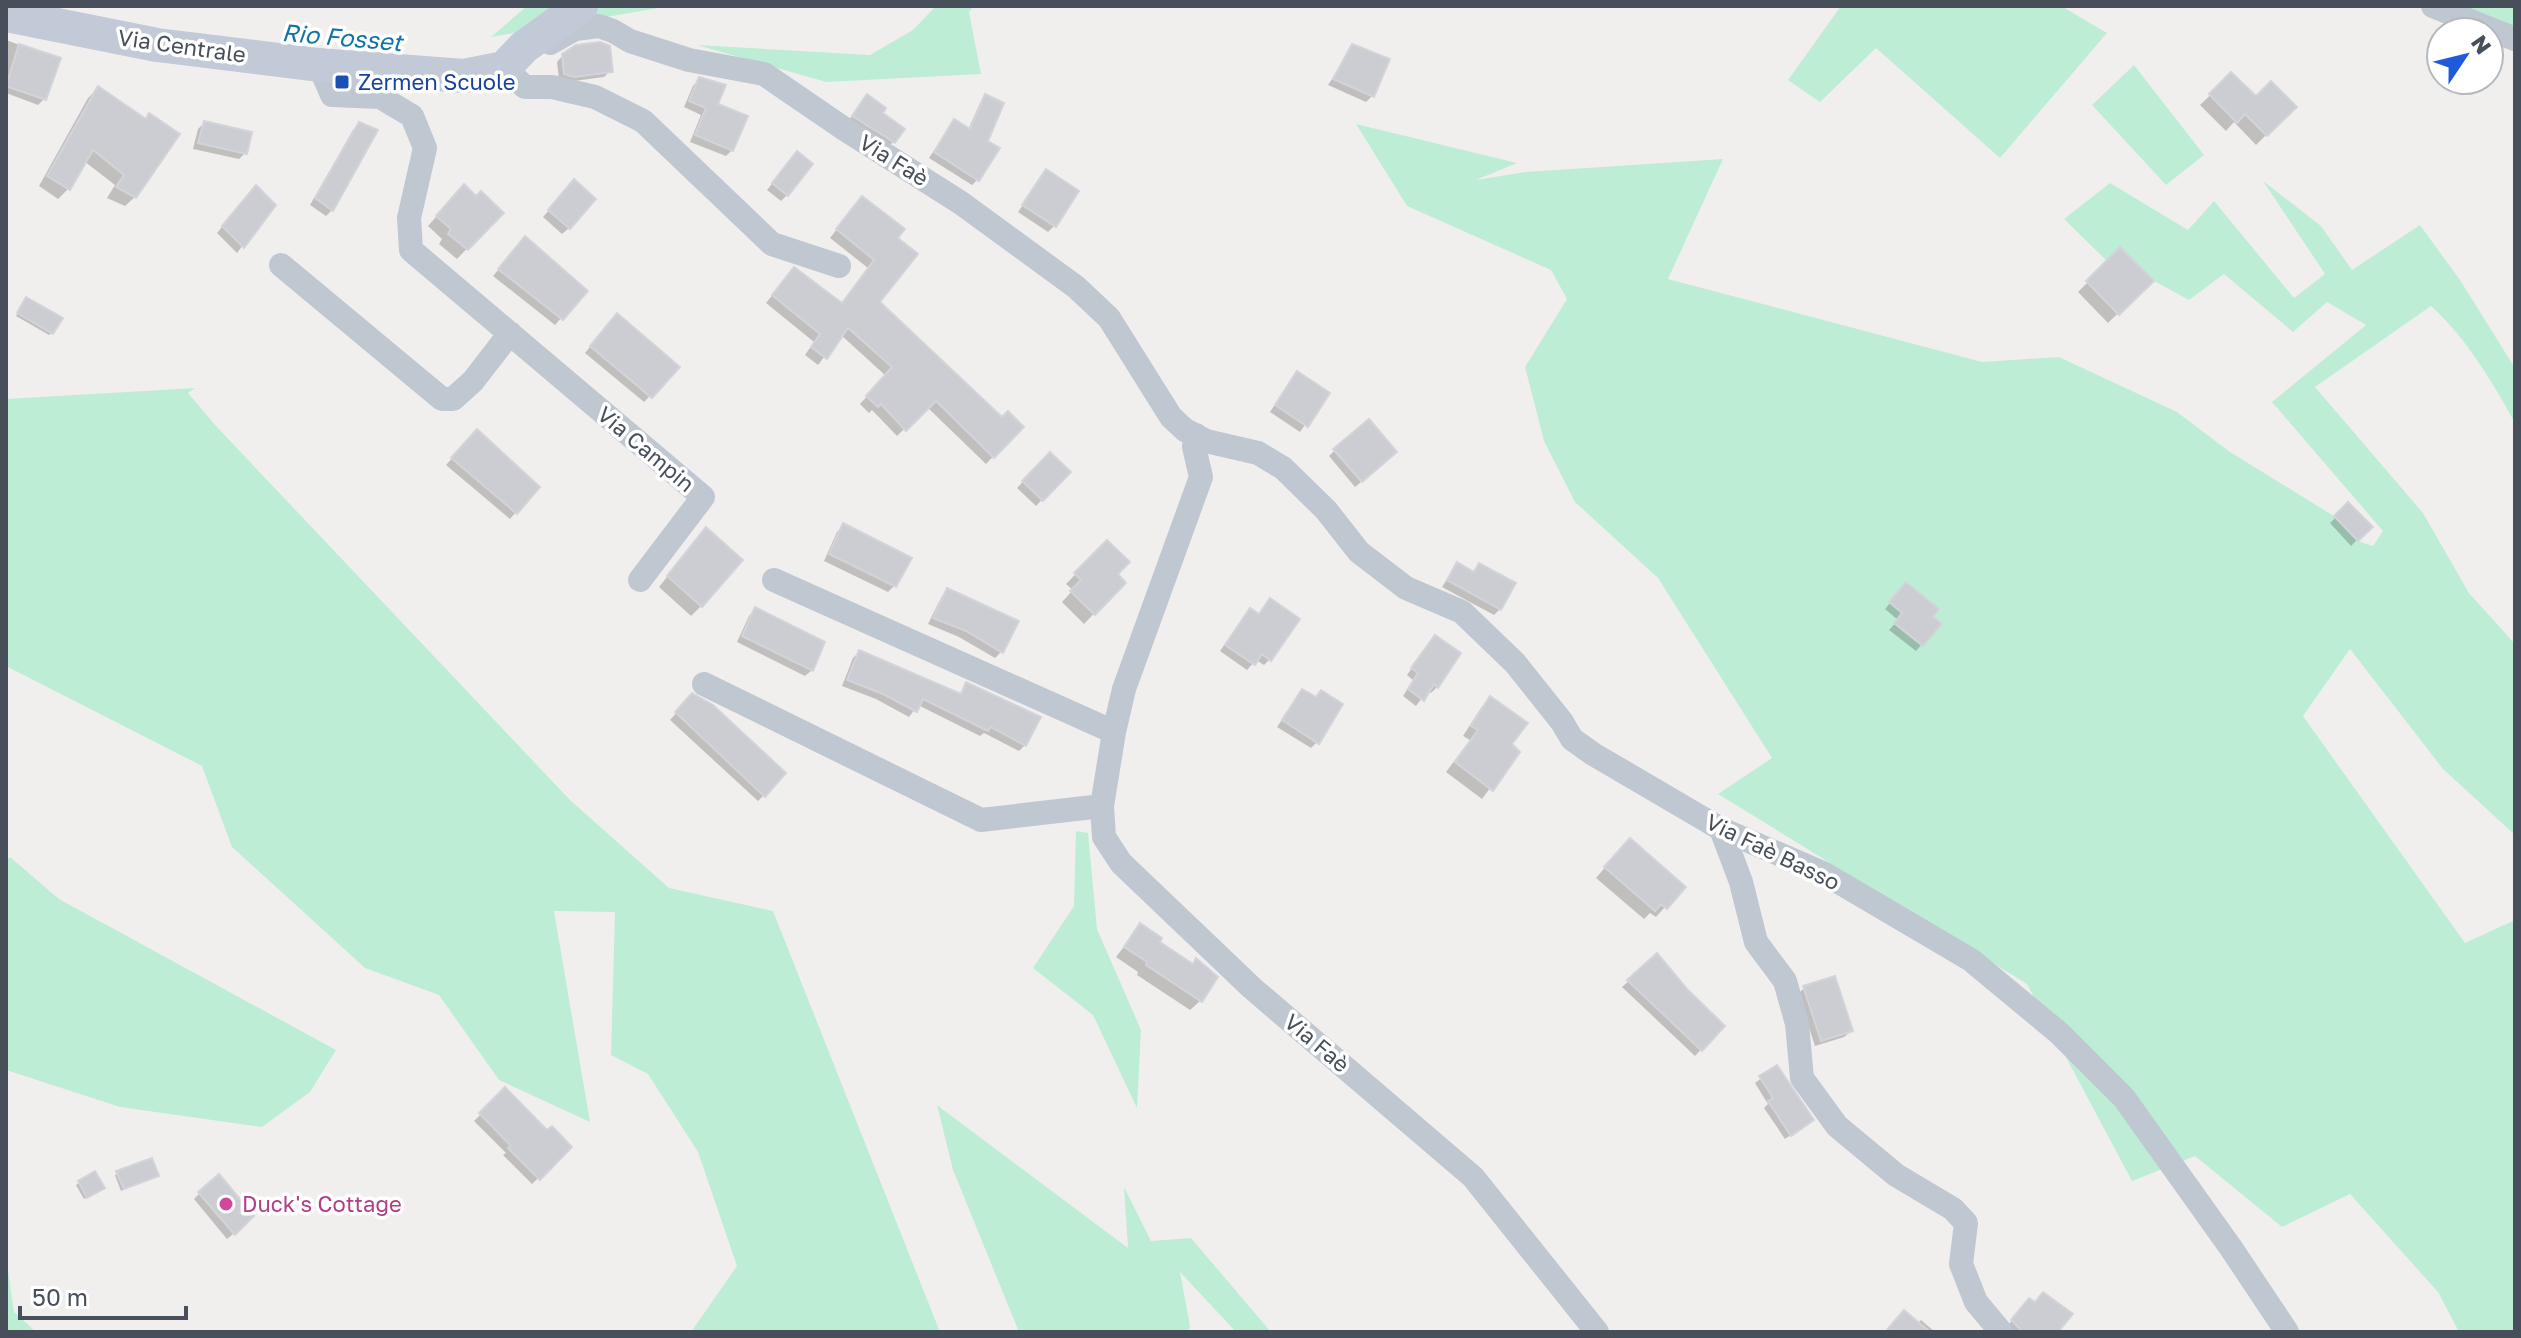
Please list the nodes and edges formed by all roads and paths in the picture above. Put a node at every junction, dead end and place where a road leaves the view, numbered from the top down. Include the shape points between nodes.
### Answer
1 (581, 6) edge
2 (2433, 6) edge
3 (6, 12) edge
4 (2515, 39) edge
5 (514, 58) junction
6 (319, 65) junction
7 (281, 265) dead end
8 (839, 266) dead end
9 (510, 333) junction
10 (1201, 438) junction
11 (640, 580) dead end
12 (774, 580) dead end
13 (704, 684) dead end
14 (1114, 732) junction
15 (1102, 806) junction
16 (1721, 829) junction
17 (1597, 1332) edge
18 (2001, 1332) edge
19 (2287, 1332) edge

1 - 5 street, Via Centrale
2 - 4 street
3 - 6 street, Via Centrale via 157,45
5 - 6 street, Via Centrale via 464,76
5 - 8 street via 525,87 595,97 643,121 772,244
5 - 10 street, Via Faè via 535,55 575,29 599,26 689,60 764,74 961,203 1076,287 1109,318 1171,417
6 - 9 street, Via Campin via 332,95 380,97 412,116 425,148 409,218 411,250
7 - 9 street via 442,399 453,399 463,390
9 - 11 street, Via Campin via 703,497
10 - 14 street, Via Faè via 1194,447 1201,477 1124,689
10 - 16 street, Via Faè Basso via 1258,453 1283,468 1359,552 1406,588 1462,612 1515,663 1572,739
12 - 14 street
13 - 15 street via 981,820
14 - 15 street, Via Faè
15 - 17 street, Via Faè via 1104,837 1121,863 1252,988 1473,1177
16 - 18 street via 1756,942 1785,981 1797,1024 1802,1078 1837,1126 1966,1223 1961,1264 1976,1302
16 - 19 street, Via Faè Basso via 1825,874 1971,960 2059,1033 2124,1098

